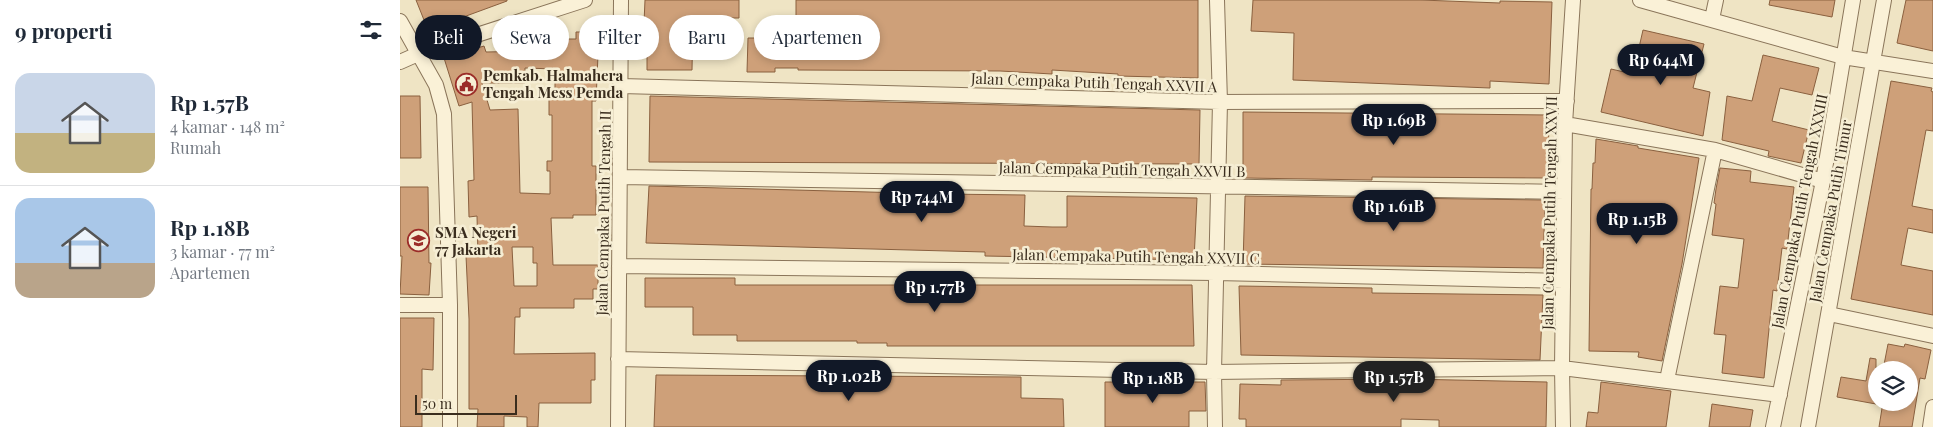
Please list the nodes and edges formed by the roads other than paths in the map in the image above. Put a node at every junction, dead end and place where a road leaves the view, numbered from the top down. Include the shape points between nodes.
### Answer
1 (585, 0) edge
2 (621, 0) edge
3 (1217, 0) edge
4 (1573, 0) edge
5 (1640, 0) edge
6 (1716, 0) edge
7 (1853, 0) edge
8 (1884, 0) edge
9 (1712, 20) junction
10 (400, 21) edge
11 (482, 33) edge
12 (415, 48) edge
13 (415, 55) edge
14 (1845, 57) junction
15 (421, 60) edge
16 (1869, 61) junction
17 (400, 62) edge
18 (1933, 71) edge
19 (621, 86) junction
20 (1567, 101) junction
21 (1220, 102) junction
22 (1565, 124) junction
23 (1714, 150) junction
24 (620, 177) junction
25 (1823, 181) junction
26 (1218, 186) junction
27 (1564, 192) junction
28 (619, 266) junction
29 (1216, 273) junction
30 (1563, 281) junction
31 (400, 305) edge
32 (450, 305) junction
33 (1829, 314) junction
34 (1933, 336) edge
35 (618, 359) junction
36 (1562, 368) junction
37 (1214, 372) junction
38 (1667, 380) junction
39 (1780, 395) junction
40 (1933, 407) edge
41 (450, 427) edge
42 (618, 427) edge
43 (1215, 427) edge
44 (1563, 427) edge
45 (1773, 427) edge
46 (1808, 427) edge
47 (1930, 427) edge

1 - 11 street
2 - 19 street, Jalan Cempaka Putih Tengah II
3 - 21 street
4 - 20 street, Jalan Cempaka Putih Tengah XXVII
5 - 9 street
6 - 9 street
7 - 14 street, Jalan Cempaka Putih Tengah XXXIII
8 - 16 street, Jalan Cempaka Putih Timur
9 - 14 street
10 - 12 street
13 - 17 street
14 - 16 street
14 - 25 street, Jalan Cempaka Putih Tengah XXXIII
15 - 32 street via 436,85 444,114
16 - 18 street
16 - 33 street, Jalan Cempaka Putih Timur
19 - 21 street, Jalan Cempaka Putih Tengah XXVII A
19 - 24 street, Jalan Cempaka Putih Tengah II
20 - 21 street, Jalan Cempaka Putih Tengah XXVII A
20 - 22 street, Jalan Cempaka Putih Tengah XXVII
21 - 26 street
22 - 23 street
22 - 27 street, Jalan Cempaka Putih Tengah XXVII
23 - 25 street
23 - 38 street
24 - 26 street, Jalan Cempaka Putih Tengah XXVII B
24 - 28 street, Jalan Cempaka Putih Tengah II
25 - 39 street, Jalan Cempaka Putih Tengah XXXIII
26 - 27 street, Jalan Cempaka Putih Tengah XXVII B
26 - 29 street
27 - 30 street, Jalan Cempaka Putih Tengah XXVII
28 - 29 street, Jalan Cempaka Putih Tengah XXVII C
28 - 35 street, Jalan Cempaka Putih Tengah II
29 - 30 street, Jalan Cempaka Putih Tengah XXVII C
29 - 37 street
30 - 36 street, Jalan Cempaka Putih Tengah XXVII
31 - 32 street
32 - 41 street
33 - 34 street
33 - 46 street, Jalan Cempaka Putih Timur
35 - 37 street
35 - 42 street, Jalan Cempaka Putih Tengah II
36 - 37 street
36 - 38 street
36 - 44 street, Jalan Cempaka Putih Tengah XXVII
37 - 43 street
38 - 39 street
39 - 45 street, Jalan Cempaka Putih Tengah XXXIII
40 - 47 street

